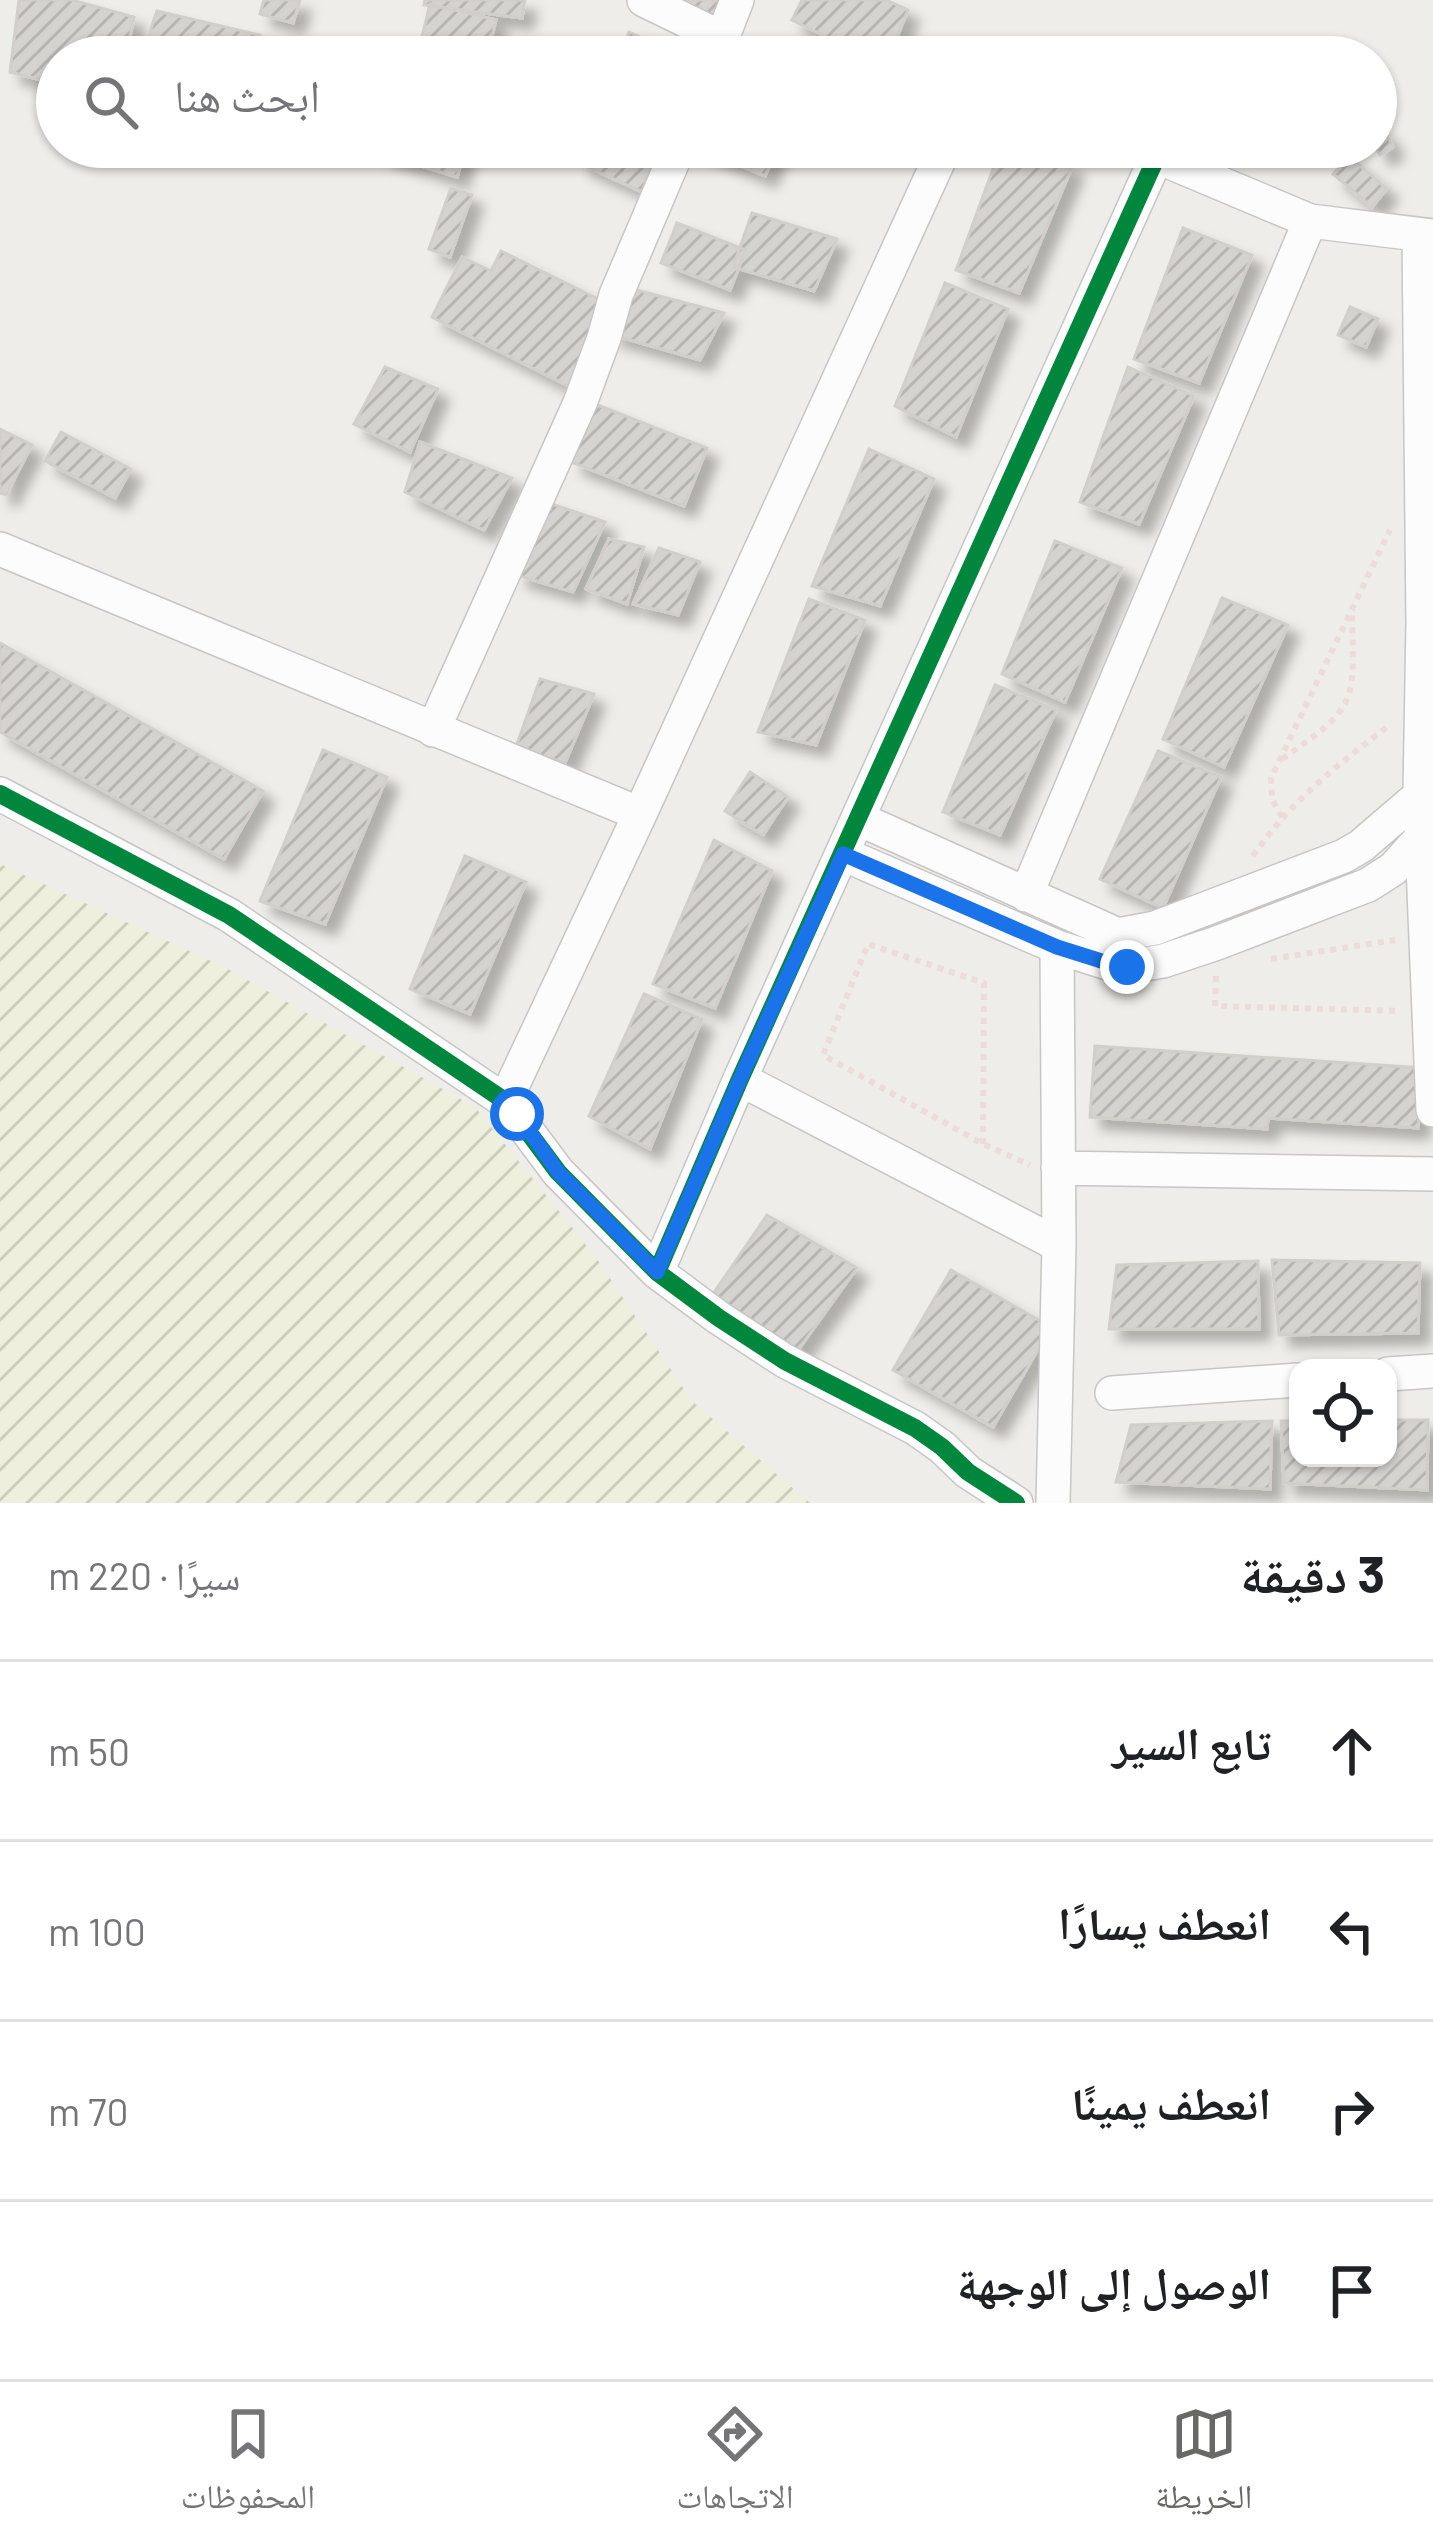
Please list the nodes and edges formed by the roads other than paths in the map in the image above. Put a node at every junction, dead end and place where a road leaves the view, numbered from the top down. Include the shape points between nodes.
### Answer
1 (644, 0) edge
2 (737, 0) edge
3 (700, 36) edge
4 (723, 36) edge
5 (670, 168) edge
6 (935, 168) edge
7 (1138, 168) edge
8 (1183, 168) edge
9 (1310, 221) junction
10 (1426, 236) edge
11 (0, 549) edge
12 (1428, 622) edge
13 (434, 730) junction
14 (1427, 789) edge
15 (0, 794) edge
16 (640, 814) junction
17 (859, 819) junction
18 (1427, 831) edge
19 (843, 854) junction
20 (1025, 895) junction
21 (1057, 947) junction
22 (1115, 950) junction
23 (1431, 1001) edge
24 (740, 1079) junction
25 (505, 1101) junction
26 (1433, 1110) edge
27 (1058, 1168) junction
28 (1433, 1174) edge
29 (1059, 1245) junction
30 (657, 1272) junction
31 (1433, 1371) edge
32 (1397, 1373) edge
33 (1289, 1381) edge
34 (1112, 1393) dead end
35 (975, 1488) edge
36 (1016, 1503) edge
37 (1053, 1503) edge

1 - 3 street
2 - 4 street
5 - 13 street via 580,403
6 - 16 street
7 - 17 street
8 - 9 street
9 - 10 street
9 - 20 street
10 - 12 street via 1421,490
11 - 13 street
12 - 14 street via 1421,701
13 - 16 street
14 - 18 street
14 - 22 street via 1344,856
15 - 25 street via 229,914
16 - 25 street
17 - 19 street
17 - 20 street
18 - 22 street via 1367,885 1217,943 1147,965
18 - 23 street
19 - 21 street
19 - 24 street
20 - 22 street
21 - 22 street
21 - 27 street
23 - 26 street
24 - 29 street
24 - 30 street
25 - 30 street via 558,1172
27 - 28 street
27 - 29 street
29 - 37 street
30 - 35 street via 785,1361 915,1428
31 - 32 street
33 - 34 street
35 - 36 street

